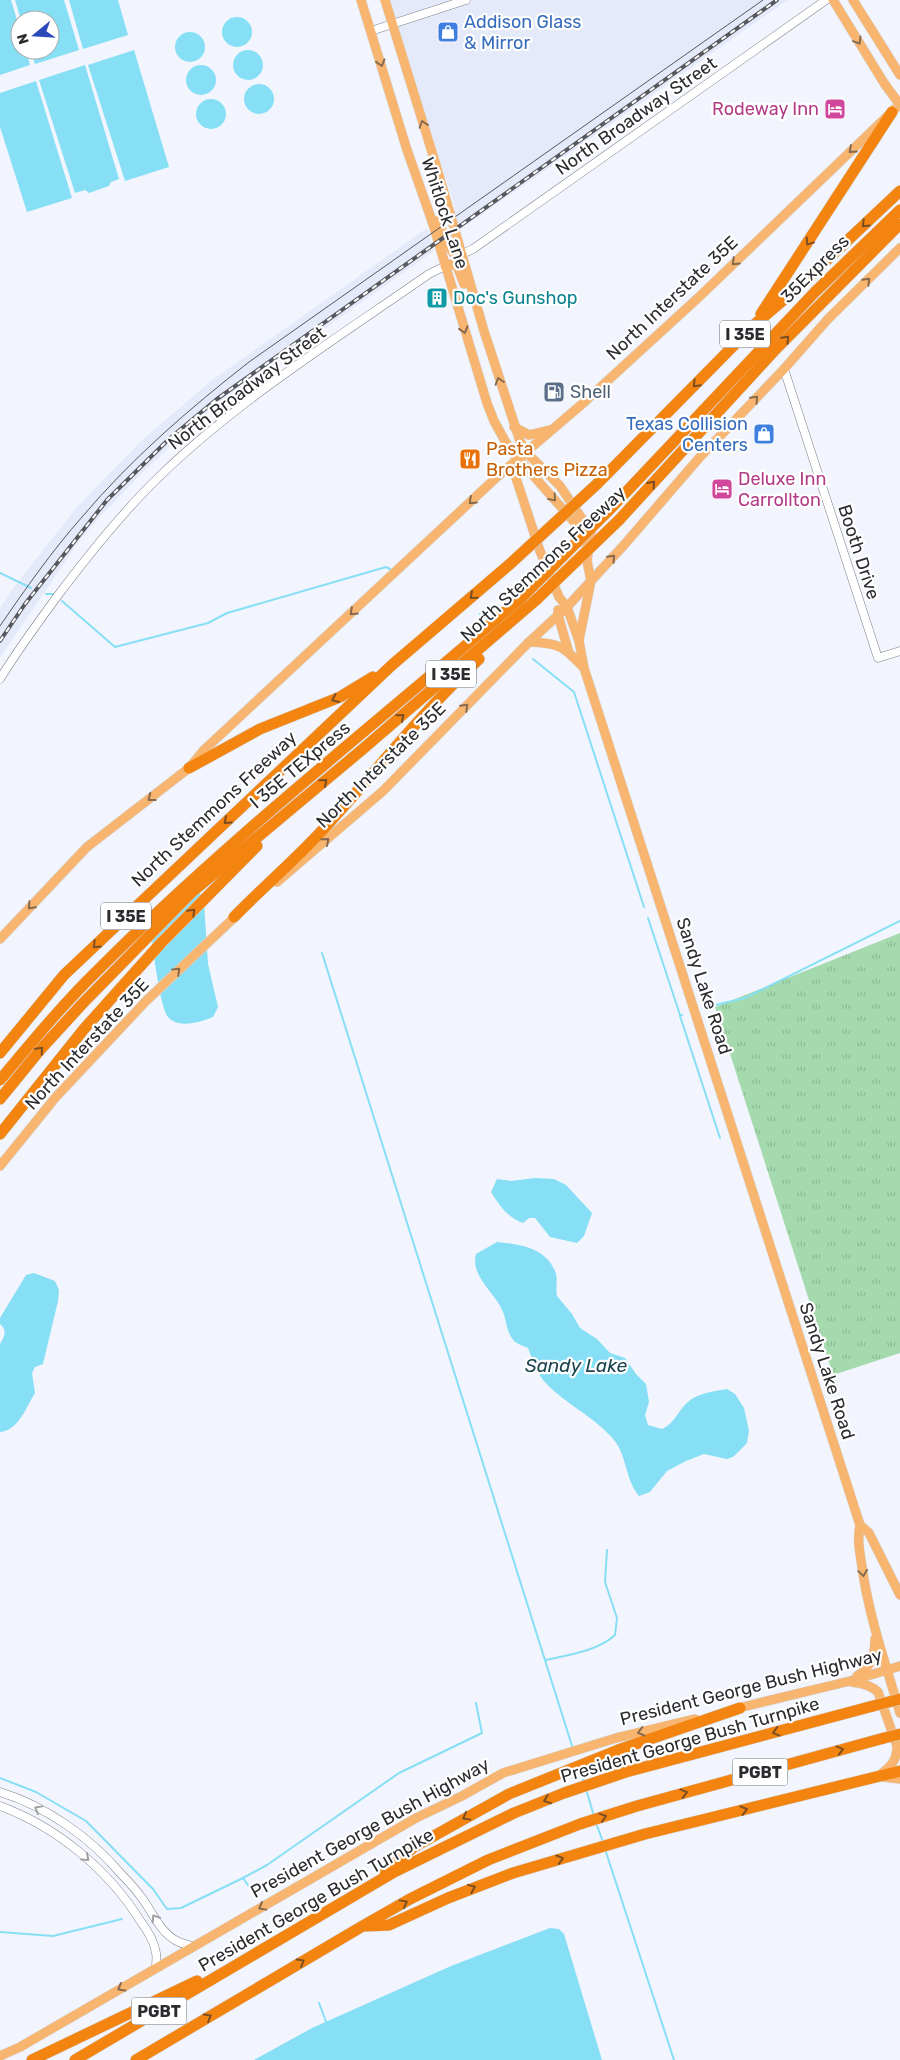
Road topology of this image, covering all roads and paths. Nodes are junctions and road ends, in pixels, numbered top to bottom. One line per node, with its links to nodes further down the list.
1 (361, 0): 8 (main road, Whitlock Lane)
2 (385, 0): 7 (main road, Whitlock Lane)
3 (466, 0): 7 (street)
4 (826, 0): 16 (street, North Broadway Street)
5 (833, 0): 10 (main road, one-way to 10, bridge)
6 (853, 0): 9 (main road)
7 (392, 24): 8 (street); 16 (main road, Whitlock Lane, one-way to 7)
8 (371, 31): 13 (main road, Whitlock Lane, one-way to 13)
9 (898, 73)
10 (897, 107): 18 (highway, one-way to 18); 21 (main road, North Interstate 35E, one-way to 21)
11 (900, 190): 18 (highway, North Stemmons Freeway / I 35E, one-way to 18)
12 (900, 210): 24 (highway, 35Express)
13 (432, 222): 16 (main road); 17 (main road, Whitlock Lane)
14 (900, 224): 28 (highway, North Stemmons Freeway / I 35E, one-way to 14, bridge)
15 (900, 248): 20 (main road, North Interstate 35E, one-way to 15)
16 (462, 254): 19 (main road, Whitlock Lane)
17 (445, 266): 19 (main road); 23 (main road, Whitlock Lane, one-way to 23); 36 (street, North Broadway Street)
18 (754, 325): 34 (highway, North Stemmons Freeway / I 35E, one-way to 34, bridge)
19 (484, 331): 22 (main road, Whitlock Lane, one-way to 19)
20 (784, 369): 25 (main road, North Interstate 35E, one-way to 20); 32 (street, Booth Drive)
21 (557, 426): 22 (main road); 23 (main road, North Interstate 35E)
22 (514, 427): 23 (main road, Whitlock Lane)
23 (522, 457): 25 (main road); 26 (main road, Sandy Lake Road); 37 (main road, North Interstate 35E, one-way to 37)
24 (612, 507): 42 (highway, I 35E TEXpress, bridge)
25 (591, 581): 27 (main road, North Interstate 35E); 30 (main road)
26 (559, 597): 27 (main road, Sandy Lake Road); 29 (main road)
27 (567, 607): 29 (main road, North Interstate 35E); 30 (main road, Sandy Lake Road)
28 (525, 611): 38 (highway, North Stemmons Freeway / I 35E, one-way to 28); 39 (highway)
29 (558, 615): 31 (main road, North Interstate 35E); 33 (main road)
30 (579, 641): 35 (main road, Sandy Lake Road)
31 (529, 642): 33 (main road); 39 (main road, North Interstate 35E, one-way to 31)
32 (900, 651)
33 (569, 653): 35 (main road)
34 (392, 665): 37 (highway, one-way to 37); 41 (highway, North Stemmons Freeway / I 35E, one-way to 41)
35 (584, 668): 46 (main road, Sandy Lake Road)
36 (0, 679)
37 (189, 768): 40 (main road, North Interstate 35E, one-way to 40)
38 (294, 807): 43 (highway, North Stemmons Freeway / I 35E, one-way to 38); 44 (highway, one-way to 38)
39 (234, 917): 45 (main road, North Interstate 35E, one-way to 39)
40 (0, 939)
41 (0, 1053)
42 (0, 1080)
43 (0, 1099)
44 (0, 1134)
45 (0, 1166)
46 (860, 1525): 47 (main road, Sandy Lake Road); 48 (main road, Sandy Lake Road, one-way to 48)
47 (900, 1595)
48 (875, 1629): 50 (main road, Sandy Lake Road); 51 (main road)
49 (900, 1666): 50 (main road, President George Bush Highway)
50 (887, 1670): 51 (main road, President George Bush Highway); 54 (main road, Sandy Lake Road)
51 (850, 1681): 53 (main road, President George Bush Highway); 57 (main road)
52 (900, 1699): 61 (highway, President George Bush Turnpike / PGBT, one-way to 61, bridge)
53 (740, 1708): 61 (highway, one-way to 61); 63 (main road, President George Bush Highway, one-way to 63)
54 (900, 1713)
55 (900, 1734): 62 (highway, PGBT, one-way to 55, bridge)
56 (900, 1771): 57 (highway)
57 (879, 1776): 58 (main road); 62 (highway, one-way to 57)
58 (900, 1779)
59 (0, 1792): 63 (street, one-way to 59)
60 (0, 1806): 65 (street, one-way to 65)
61 (362, 1890): 64 (highway, President George Bush Turnpike / PGBT)
62 (361, 1927): 69 (highway, PGBT, one-way to 62)
63 (193, 1946): 65 (main road, President George Bush Highway)
64 (243, 1961): 67 (highway); 68 (highway, President George Bush Turnpike / PGBT)
65 (156, 1968): 66 (main road, President George Bush Highway, one-way to 66)
66 (0, 2056)
67 (32, 2060)
68 (75, 2060)
69 (136, 2060)

